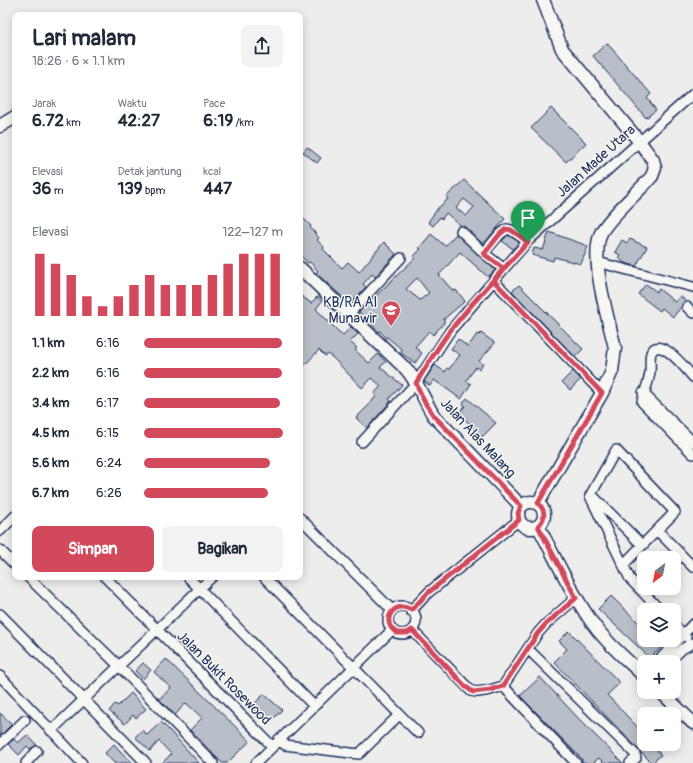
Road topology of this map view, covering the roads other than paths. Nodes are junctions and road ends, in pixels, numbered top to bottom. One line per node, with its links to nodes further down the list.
1 (543, 0): 5 (main road)
2 (693, 94): 5 (street, Jalan Made Utara)
3 (12, 119): 4 (main road)
4 (0, 126)
5 (639, 141): 7 (street, Jalan Made Utara); 10 (main road)
6 (461, 231): 8 (street)
7 (528, 242): 8 (street); 11 (street, Jalan Made Utara)
8 (484, 254): 11 (street)
9 (401, 258): 15 (street)
10 (597, 262): 14 (street); 18 (main road)
11 (504, 269): 13 (street, Jalan Made Utara)
12 (303, 271): 15 (main road, Jalan Alas Malang)
13 (494, 281): 17 (street, Jalan Made Utara); 18 (street)
14 (693, 287)
15 (349, 314): 17 (main road, Jalan Alas Malang)
16 (693, 377): 19 (street)
17 (416, 383): 20 (street, Jalan Made Utara); 25 (main road, Jalan Alas Malang)
18 (602, 393): 24 (main road)
19 (644, 393): 21 (street); 22 (street)
20 (362, 442)
21 (693, 442)
22 (693, 454)
23 (591, 494): 30 (street); 32 (street); 35 (street)
24 (538, 503): 25 (main road); 29 (main road)
25 (521, 506): 27 (main road)
26 (12, 519): 31 (street)
27 (519, 520): 29 (main road); 46 (street)
28 (303, 521): 45 (street)
29 (538, 526): 43 (main road)
30 (657, 530): 32 (street); 36 (street)
31 (0, 531)
32 (642, 545): 35 (street)
33 (0, 550): 34 (street)
34 (12, 562)
35 (623, 564): 44 (street)
36 (693, 567)
37 (31, 580): 57 (street)
38 (107, 580): 49 (street, Jalan Bukit Rosewood)
39 (191, 580): 42 (street)
40 (208, 580): 42 (street, Jalan Bukit Rosewood)
41 (267, 580): 58 (street)
42 (199, 588): 49 (street, Jalan Bukit Rosewood); 64 (street)
43 (576, 598): 54 (street); 59 (main road)
44 (653, 603)
45 (392, 610): 46 (street); 50 (street)
46 (411, 610): 51 (street)
47 (0, 614): 62 (street)
48 (693, 624): 52 (street)
49 (157, 629): 57 (street, Jalan Bukit Rosewood); 72 (street, Jalan Bukit Rosewood)
50 (392, 630): 51 (street); 58 (street, Jalan Bukit Rosewood)
51 (412, 630): 61 (street)
52 (683, 634): 53 (street); 55 (street)
53 (693, 644): 56 (street)
54 (528, 649): 61 (street); 80 (street)
55 (664, 655)
56 (676, 655)
57 (118, 666): 62 (street, Jalan Bukit Rosewood); 77 (street)
58 (353, 668): 64 (street, Jalan Bukit Rosewood); 65 (street)
59 (637, 668)
60 (0, 676): 68 (street)
61 (503, 686): 79 (street)
62 (85, 699): 68 (street, Jalan Bukit Rosewood); 76 (street)
63 (668, 699): 67 (main road)
64 (314, 706): 70 (street, Jalan Bukit Rosewood)
65 (399, 715): 69 (street); 70 (street, Jalan Bukit Rosewood)
66 (24, 720): 71 (street)
67 (693, 723)
68 (51, 732): 75 (street)
69 (418, 733)
70 (279, 739): 72 (street, Jalan Bukit Rosewood)
71 (0, 744)
72 (272, 746): 78 (street, Jalan Bukit Rosewood)
73 (37, 751): 74 (street)
74 (26, 763)
75 (82, 763)
76 (146, 763)
77 (213, 763)
78 (256, 763)
79 (576, 763)
80 (630, 763)

